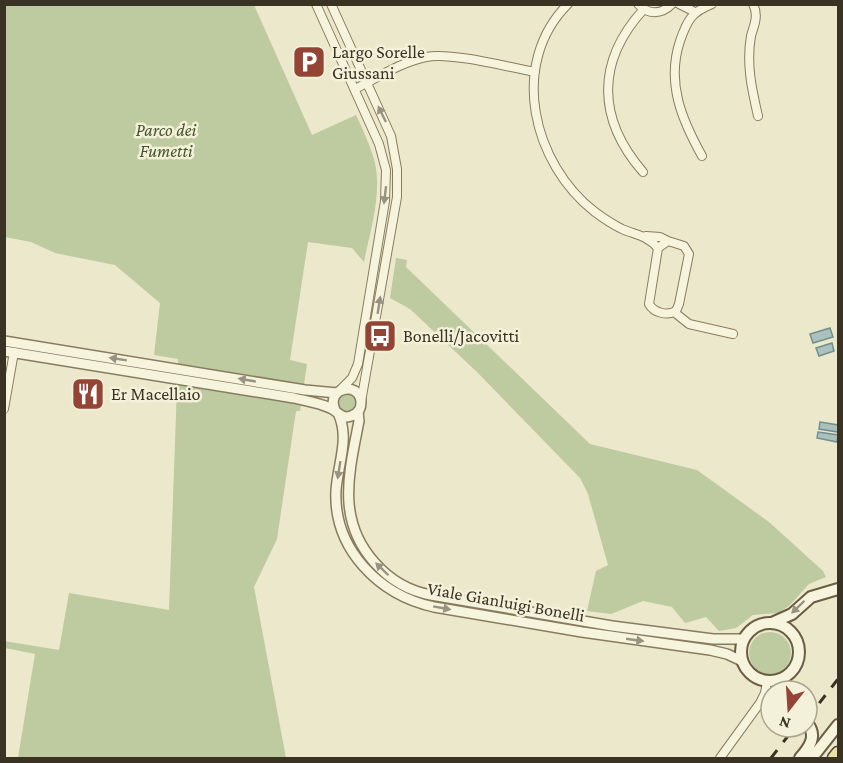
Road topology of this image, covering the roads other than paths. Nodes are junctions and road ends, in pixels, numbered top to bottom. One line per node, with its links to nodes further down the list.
1 (315, 4): 12 (street)
2 (331, 4): 11 (street, Viale Gianluigi Bonelli)
3 (568, 4): 10 (street)
4 (672, 4): 8 (street)
5 (680, 4): 9 (street)
6 (712, 4): 9 (street)
7 (753, 4): 13 (street)
8 (640, 7): 15 (street)
9 (695, 12): 14 (street)
10 (535, 72): 11 (street); 16 (street)
11 (367, 83): 12 (street); 24 (street, Viale Gianluigi Bonelli, one-way to 11)
12 (354, 89): 23 (street, one-way to 23)
13 (758, 116)
14 (702, 156)
15 (643, 172)
16 (645, 236): 17 (street); 18 (street)
17 (668, 241): 18 (street); 19 (street)
18 (658, 248): 19 (street)
19 (674, 312): 20 (street)
20 (733, 334)
21 (4, 340): 23 (street, one-way to 21)
22 (9, 352): 25 (street); 26 (street)
23 (337, 393): 24 (street); 26 (street)
24 (360, 407): 26 (street); 29 (street, Viale Gianluigi Bonelli, one-way to 24)
25 (4, 410)
26 (336, 412): 30 (street, Viale Gianluigi Bonelli, one-way to 30)
27 (838, 589): 28 (main road, one-way to 28)
28 (772, 623): 29 (main road); 31 (main road)
29 (744, 639): 30 (main road)
30 (742, 661): 32 (main road)
31 (782, 679)
32 (759, 680)
33 (759, 704): 37 (street)
34 (838, 725): 39 (main road)
35 (810, 739): 38 (main road)
36 (838, 753): 40 (main road)
37 (720, 759)
38 (800, 759)
39 (812, 759)
40 (834, 759)

